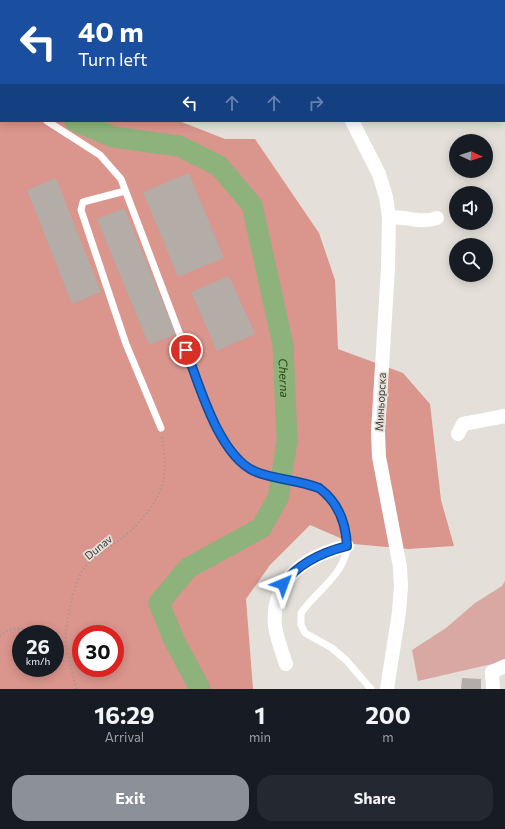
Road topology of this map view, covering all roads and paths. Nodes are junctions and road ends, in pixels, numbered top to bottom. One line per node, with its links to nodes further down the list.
1 (49, 122): 3 (lane)
2 (353, 122): 4 (street, Миньорска)
3 (125, 191): 7 (lane); 9 (lane)
4 (389, 217): 5 (street); 17 (street, Миньорска)
5 (437, 218)
6 (505, 416): 8 (street)
7 (161, 428): 12 (path, Dunav)
8 (458, 434)
9 (347, 546): 13 (street); 16 (lane)
10 (12, 629): 11 (path)
11 (0, 636)
12 (66, 643): 15 (path, Dunav)
13 (286, 664)
14 (505, 666): 18 (street)
15 (76, 689)
16 (371, 689)
17 (387, 689)
18 (493, 689)

